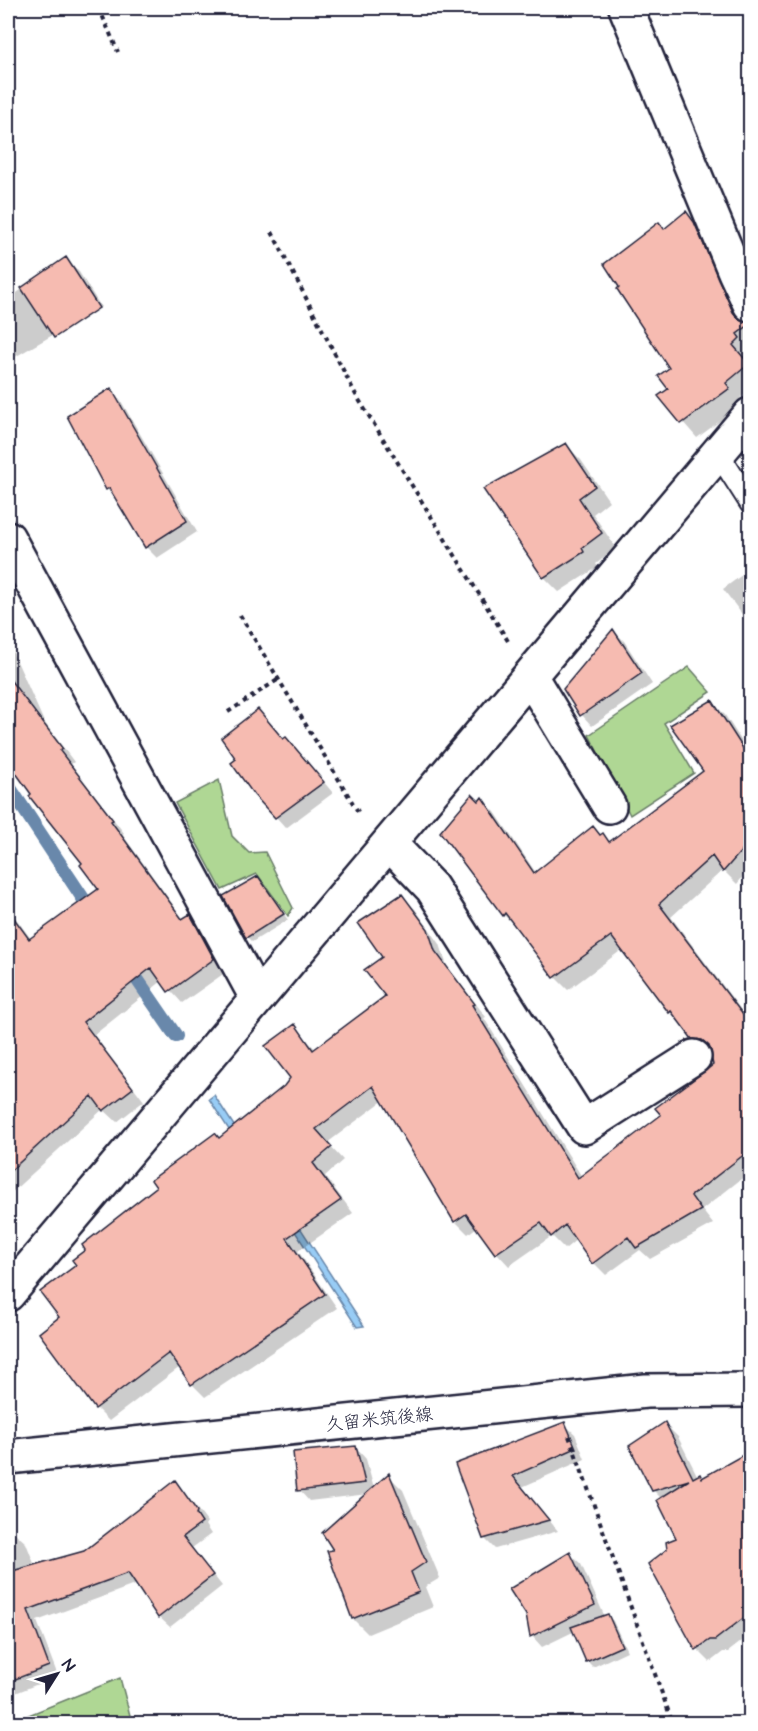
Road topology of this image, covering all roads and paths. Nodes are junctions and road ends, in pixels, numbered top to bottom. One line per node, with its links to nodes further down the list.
1 (99, 8): 3 (path)
2 (626, 8): 5 (street)
3 (118, 52)
4 (272, 232): 11 (path)
5 (750, 304)
6 (750, 415): 7 (street)
7 (718, 453): 8 (lane); 12 (street)
8 (750, 503)
9 (8, 538): 17 (street)
10 (240, 615): 13 (path)
11 (512, 648)
12 (530, 676): 15 (street); 16 (street)
13 (279, 679): 14 (path); 16 (path)
14 (228, 712)
15 (609, 806)
16 (385, 847): 17 (street); 18 (street)
17 (257, 998): 19 (street)
18 (694, 1057)
19 (8, 1294)
20 (750, 1390): 21 (street, 久留米筑後線)
21 (556, 1401): 22 (street, 久留米筑後線); 23 (path)
22 (8, 1457)
23 (673, 1724)

